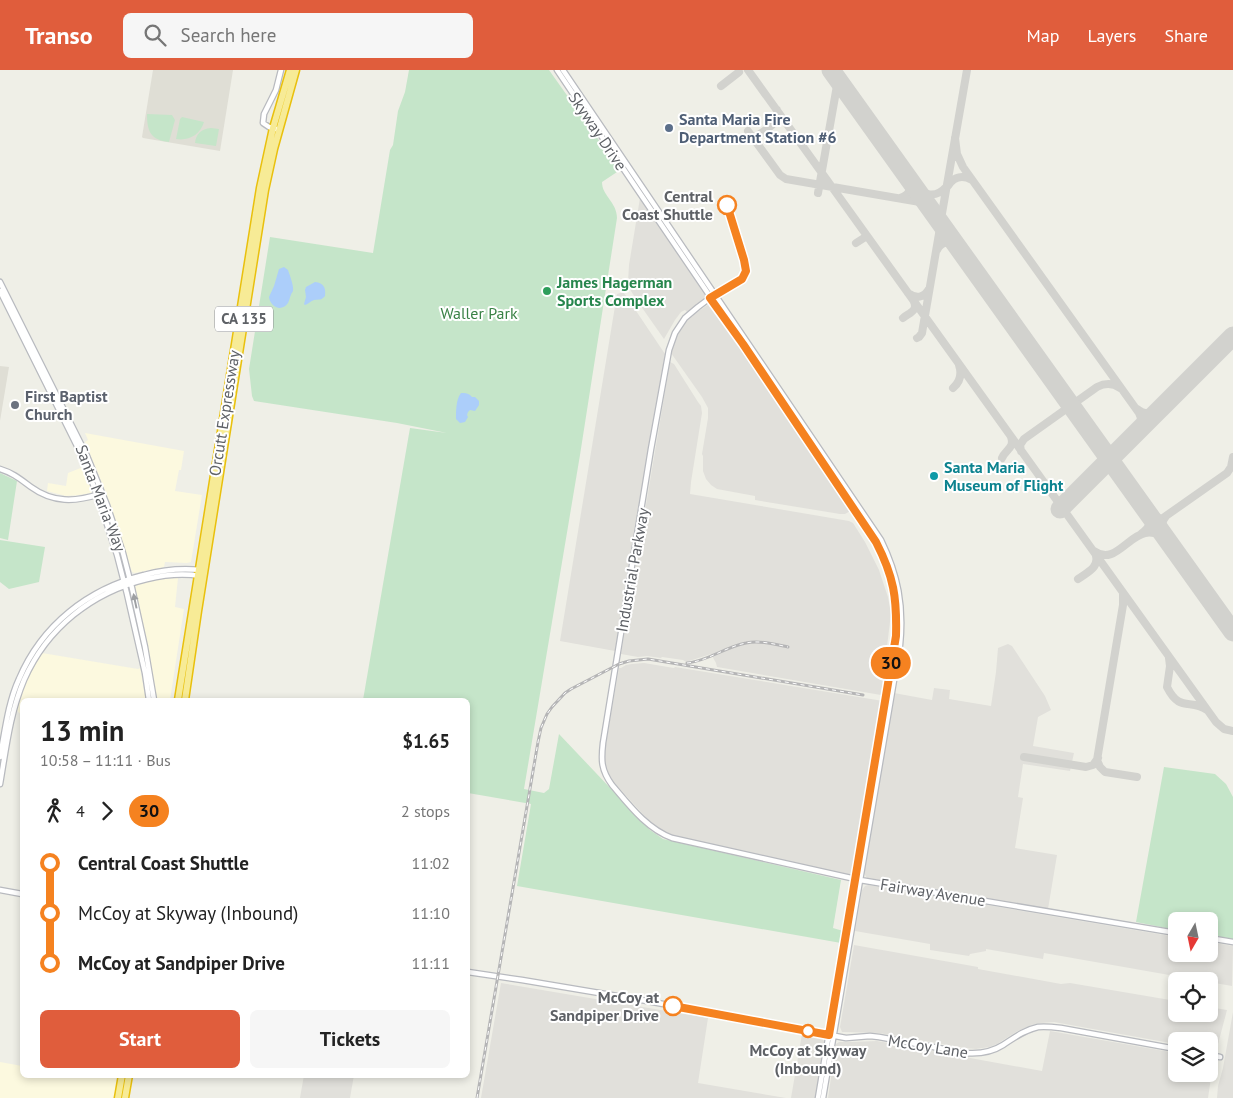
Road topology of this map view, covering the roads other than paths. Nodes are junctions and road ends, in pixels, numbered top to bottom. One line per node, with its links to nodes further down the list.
1 (281, 70): 6 (main road)
2 (290, 70): 6 (highway, Orcutt Expressway / CA 135)
3 (296, 70): 6 (highway, Orcutt Expressway / CA 135)
4 (557, 70): 9 (main road, Skyway Drive)
5 (563, 70): 22 (main road, Skyway Drive)
6 (276, 129): 12 (highway, Orcutt Expressway / CA 135)
7 (0, 282): 11 (main road, Santa Maria Way)
8 (0, 291): 11 (main road, Santa Maria Way)
9 (710, 298): 21 (main road, Industrial Parkway); 22 (main road, Skyway Drive)
10 (0, 469): 11 (main road)
11 (100, 494): 13 (main road, Santa Maria Way); 14 (main road, Santa Maria Way)
12 (201, 573): 13 (main road); 17 (highway, Orcutt Expressway / CA 135); 18 (highway, Orcutt Expressway / CA 135)
13 (130, 581): 14 (main road); 16 (main road, Santa Maria Way, one-way to 13)
14 (124, 583): 15 (main road, Santa Maria Way); 19 (main road); 20 (main road)
15 (148, 698)
16 (154, 698)
17 (178, 698)
18 (185, 698)
19 (0, 757)
20 (0, 784)
21 (662, 835): 22 (main road, Fairway Avenue)
22 (857, 880): 25 (main road, Fairway Avenue); 29 (main road, Skyway Drive)
23 (0, 890): 24 (main road)
24 (20, 894)
25 (1168, 932)
26 (1218, 940): 27 (main road)
27 (1233, 942)
28 (470, 972): 29 (main road, McCoy Lane)
29 (831, 1035): 30 (main road, McCoy Lane); 35 (main road, Skyway Drive); 36 (main road, Skyway Drive)
30 (1168, 1048)
31 (121, 1078): 33 (highway)
32 (128, 1078): 34 (highway)
33 (118, 1098)
34 (125, 1098)
35 (818, 1098)
36 (823, 1098)

